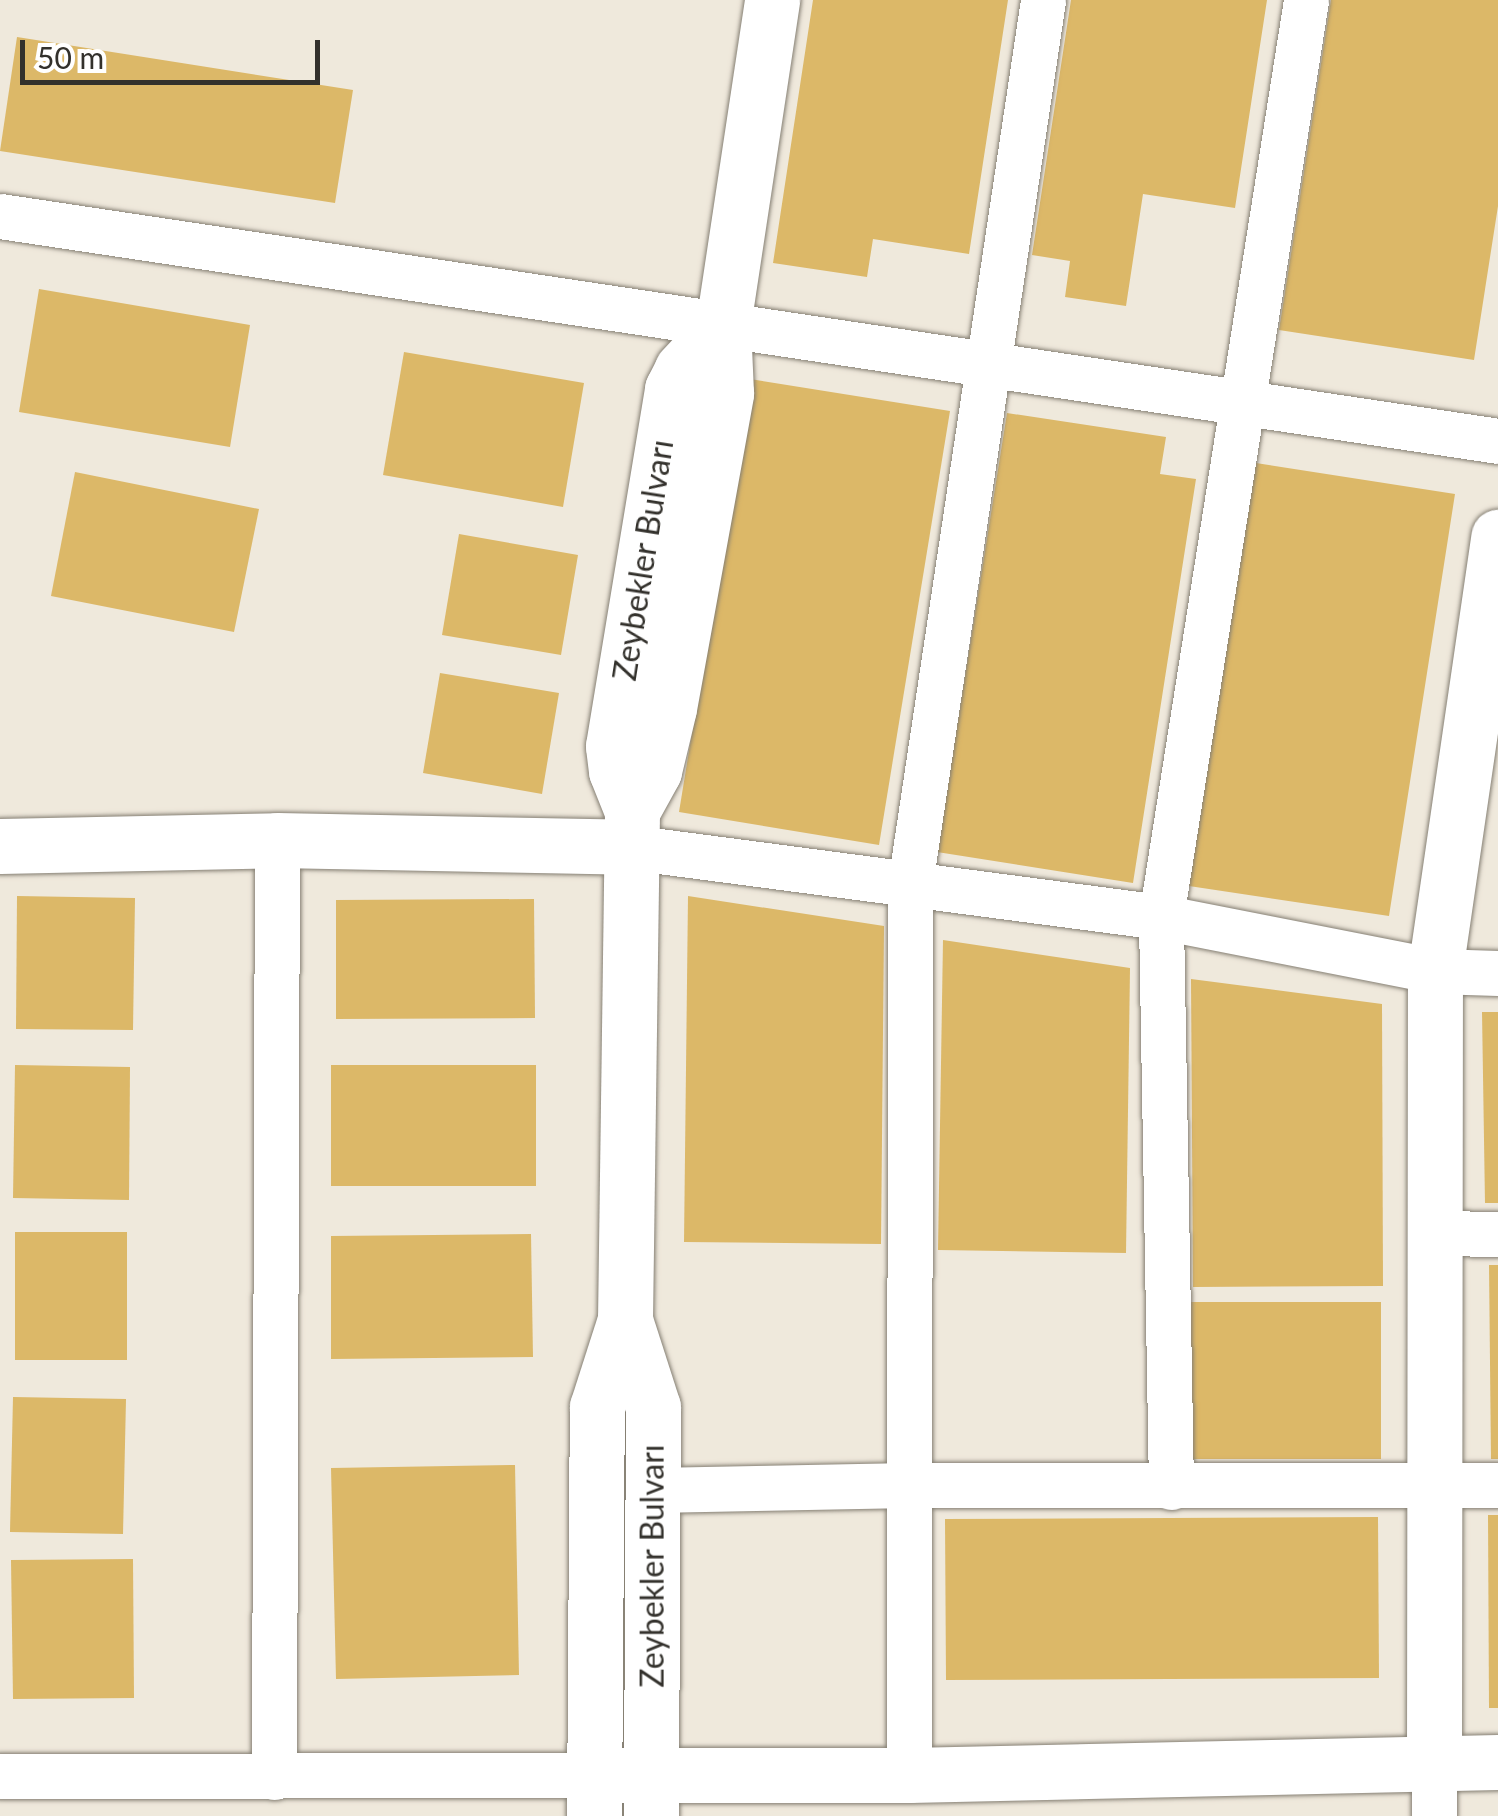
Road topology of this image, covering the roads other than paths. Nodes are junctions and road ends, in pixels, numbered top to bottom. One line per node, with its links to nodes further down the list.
1 (772, 0): 5 (street, Zeybekler Bulvarı)
2 (1043, 0): 6 (street)
3 (1306, 0): 7 (street)
4 (0, 216): 5 (street)
5 (723, 324): 6 (street); 11 (street, Zeybekler Bulvarı)
6 (990, 362): 7 (street); 14 (street)
7 (1240, 402): 8 (street); 15 (street)
8 (1498, 440)
9 (1498, 537): 10 (street)
10 (1485, 706): 16 (street)
11 (631, 829): 12 (street); 14 (street); 20 (street, Zeybekler Bulvarı)
12 (277, 840): 13 (street); 29 (street)
13 (0, 846)
14 (910, 884): 15 (street); 21 (street)
15 (1161, 917): 16 (street); 24 (street)
16 (1435, 971): 17 (street); 18 (street)
17 (1498, 973)
18 (1437, 1233): 19 (street); 23 (street)
19 (1498, 1234)
20 (625, 1320): 25 (street, Zeybekler Bulvarı); 32 (street, Zeybekler Bulvarı)
21 (910, 1485): 24 (street); 25 (street); 27 (street)
22 (1498, 1485): 23 (street)
23 (1438, 1486): 24 (street); 30 (street)
24 (1171, 1487)
25 (653, 1490): 31 (street, Zeybekler Bulvarı)
26 (1498, 1762): 30 (street)
27 (909, 1775): 30 (street); 31 (street)
28 (0, 1776): 29 (street)
29 (274, 1777): 32 (street)
30 (1434, 1790)
31 (651, 1795): 32 (street)
32 (594, 1796)

